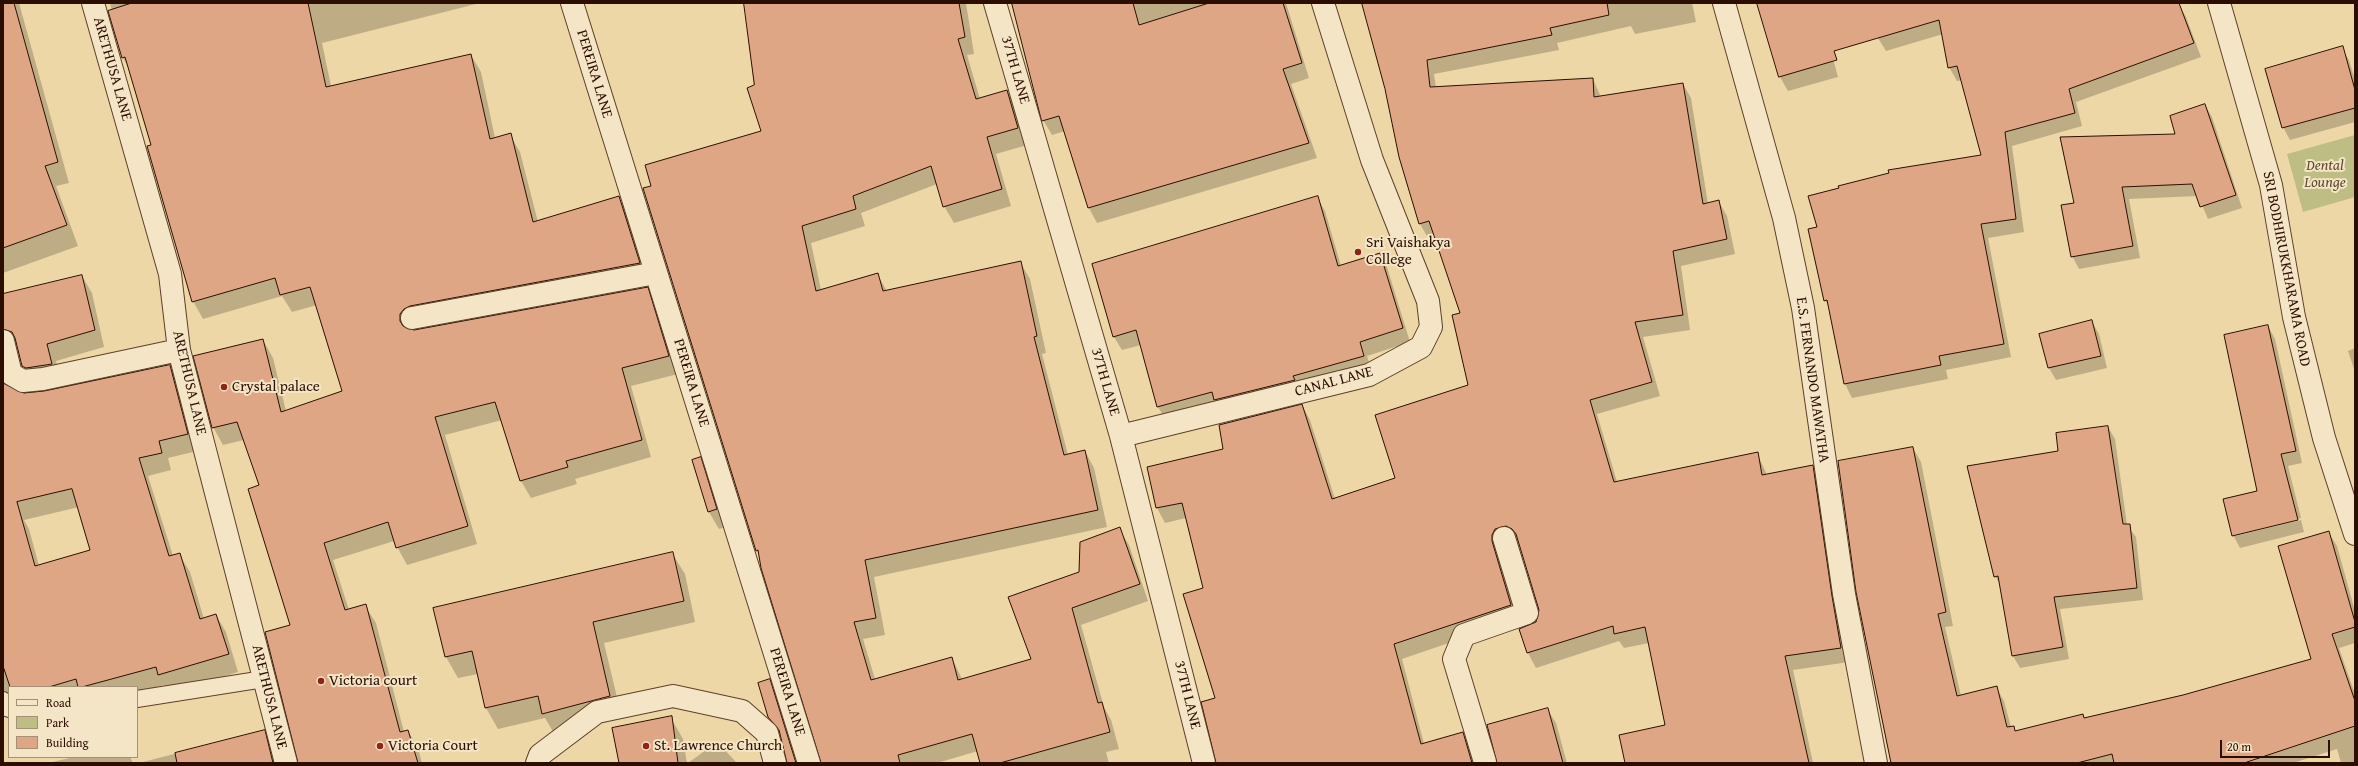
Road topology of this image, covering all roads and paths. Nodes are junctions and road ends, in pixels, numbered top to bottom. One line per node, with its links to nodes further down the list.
1 (93, 3): 10 (street, ARETHUSA LANE)
2 (572, 3): 7 (street, PEREIRA LANE)
3 (995, 3): 11 (street, 37TH LANE)
4 (1323, 3): 11 (street, CANAL LANE)
5 (1724, 3): 24 (street, E.S. FERNANDO MAWATHA)
6 (2219, 3): 12 (street, SRI BODHIRUKKHARAMA ROAD)
7 (656, 272): 8 (street); 21 (street, PEREIRA LANE)
8 (412, 318)
9 (3, 341): 10 (street)
10 (179, 350): 14 (street, ARETHUSA LANE)
11 (1121, 436): 22 (street, 37TH LANE)
12 (2355, 534)
13 (1504, 538): 23 (street)
14 (264, 679): 15 (lane); 18 (street, ARETHUSA LANE)
15 (138, 699)
16 (3, 700): 17 (lane)
17 (8, 709)
18 (286, 763)
19 (537, 763): 20 (street)
20 (775, 763)
21 (809, 763)
22 (1204, 763)
23 (1484, 763)
24 (1876, 763)

